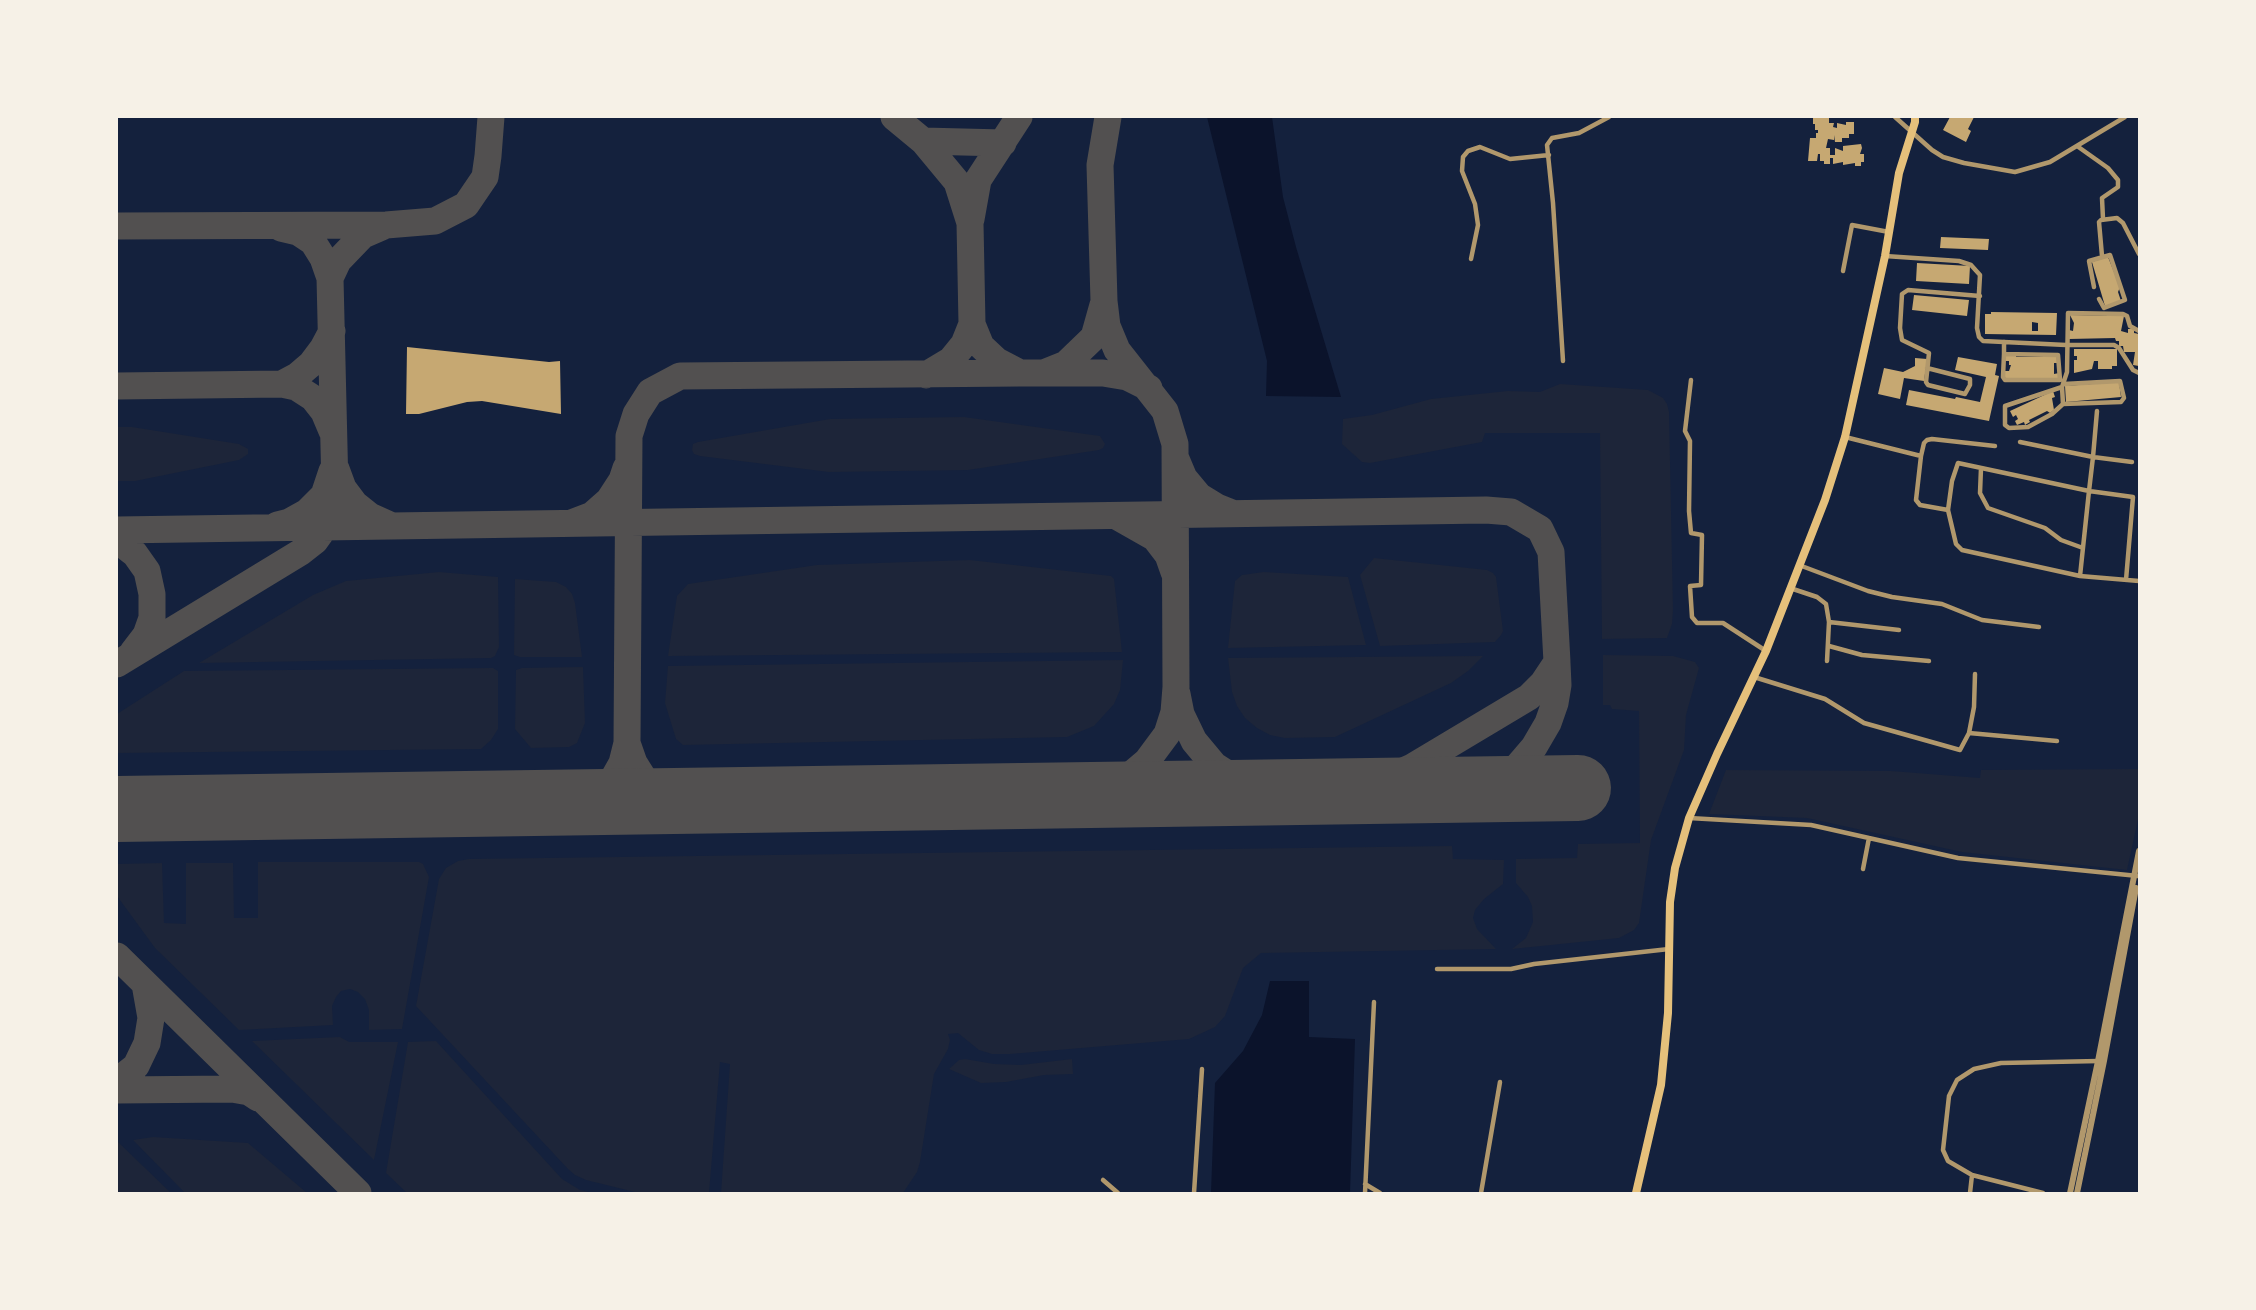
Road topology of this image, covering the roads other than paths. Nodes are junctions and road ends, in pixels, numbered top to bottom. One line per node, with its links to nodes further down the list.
1 (1609, 117): 7 (street)
2 (1895, 117): 5 (street)
3 (2125, 117): 6 (street)
4 (1917, 119): 5 (main road)
5 (1911, 133): 6 (street); 9 (main road)
6 (2077, 146): 8 (street)
7 (1549, 155): 13 (street); 22 (street)
8 (2103, 219): 10 (street); 12 (street)
9 (1889, 232): 11 (main road); 14 (street)
10 (2139, 254)
11 (1885, 256): 16 (street); 31 (main road)
12 (2102, 256): 15 (street); 17 (street)
13 (1471, 259)
14 (1844, 271)
15 (2094, 287)
16 (1980, 296): 19 (street); 24 (street)
17 (2099, 299)
18 (2139, 331): 20 (street)
19 (2004, 342): 20 (street); 21 (street)
20 (2066, 345): 23 (street); 26 (street)
21 (2004, 354): 25 (street); 25 (street)
22 (1563, 361)
23 (2067, 367): 25 (street); 28 (street)
24 (1927, 368): 24 (street)
25 (2060, 368)
26 (2139, 373)
27 (1691, 380): 50 (street)
28 (2063, 385): 29 (street); 29 (street); 29 (street)
29 (2063, 404)
30 (2097, 411): 35 (street)
31 (1845, 437): 34 (street); 41 (main road)
32 (2020, 442): 35 (street)
33 (1995, 446): 34 (street)
34 (1921, 456): 39 (street)
35 (2093, 457): 36 (street); 38 (street)
36 (2132, 462)
37 (1981, 468): 38 (street); 39 (street); 40 (street)
38 (2089, 491): 40 (street); 43 (street)
39 (1948, 510): 42 (street)
40 (2083, 548): 42 (street)
41 (1799, 565): 45 (main road); 47 (street)
42 (2080, 576): 43 (street)
43 (2126, 580): 44 (street)
44 (2139, 581)
45 (1790, 588): 46 (street); 50 (main road)
46 (1829, 622): 48 (street); 49 (street)
47 (2039, 627)
48 (1899, 630)
49 (1828, 646): 51 (street); 52 (street)
50 (1766, 651): 54 (main road)
51 (1827, 661)
52 (1929, 661)
53 (1975, 674): 55 (street)
54 (1754, 677): 55 (street); 57 (main road)
55 (1969, 733): 56 (street)
56 (2057, 741)
57 (1689, 818): 58 (street); 62 (main road)
58 (1869, 838): 60 (street); 61 (street)
59 (2139, 851): 61 (street)
60 (1863, 869)
61 (2137, 875): 65 (street)
62 (1669, 949): 63 (street); 76 (main road)
63 (1437, 969)
64 (1374, 1002): 70 (street)
65 (2101, 1061): 68 (street); 79 (street); 80 (street)
66 (1202, 1069): 72 (street)
67 (1500, 1082): 75 (street)
68 (1972, 1175): 77 (street); 78 (street)
69 (1103, 1180): 71 (street)
70 (1365, 1184): 73 (street); 74 (street)
71 (1118, 1193)
72 (1194, 1193)
73 (1365, 1193)
74 (1380, 1193)
75 (1481, 1193)
76 (1636, 1193)
77 (1970, 1193)
78 (2043, 1193)
79 (2070, 1193)
80 (2077, 1193)

